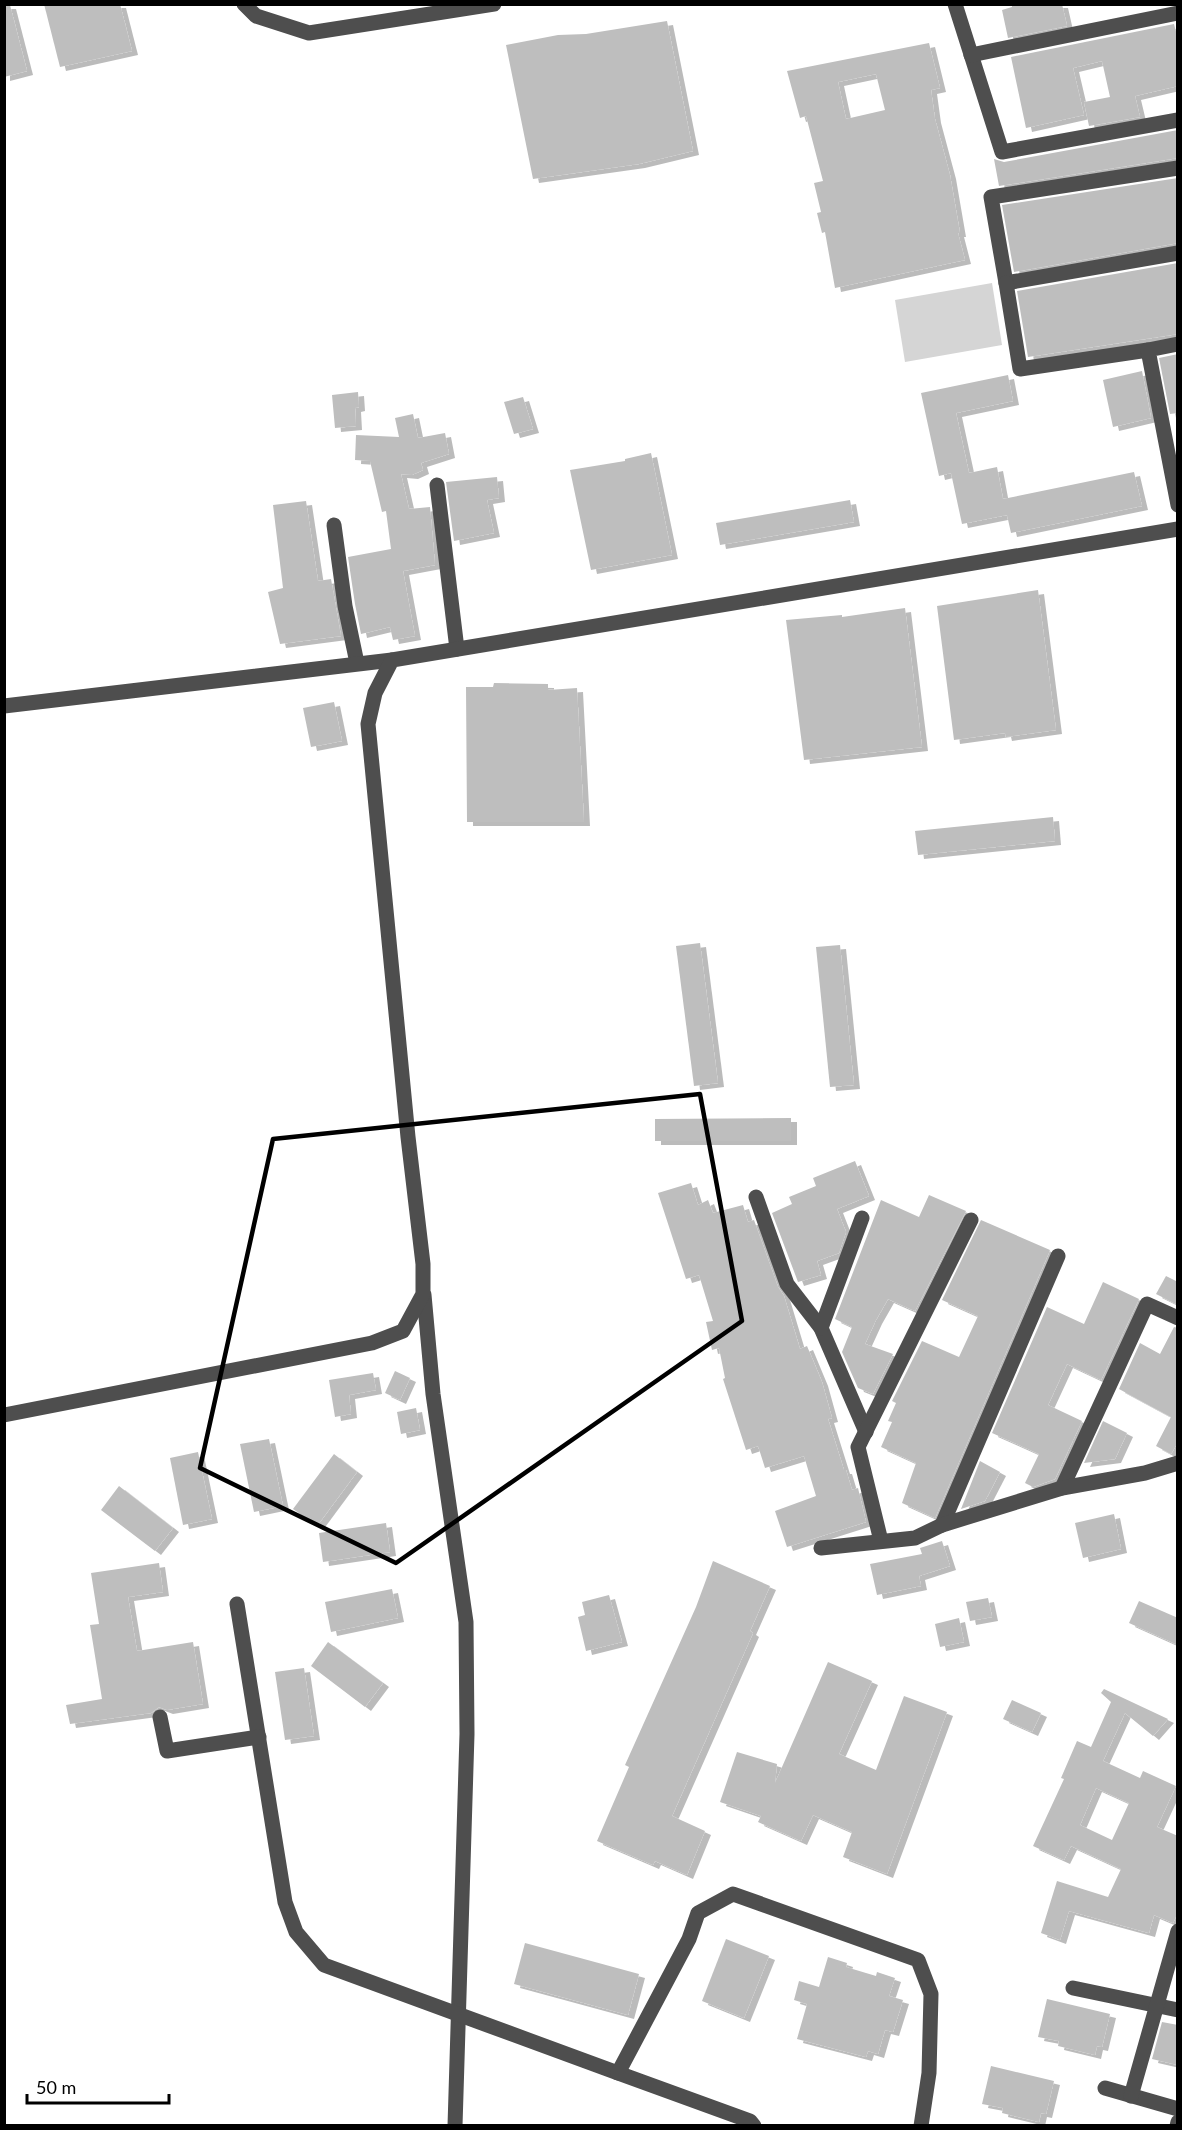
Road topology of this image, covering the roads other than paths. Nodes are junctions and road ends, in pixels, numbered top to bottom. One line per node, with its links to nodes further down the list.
1 (244, 4): 4 (street)
2 (494, 4): 4 (street)
3 (955, 4): 6 (street)
4 (420, 10)
5 (1178, 13): 6 (street)
6 (971, 55): 7 (street)
7 (1178, 120)
8 (1178, 168): 10 (street)
9 (1178, 253): 10 (street)
10 (1006, 283): 12 (street)
11 (1178, 344): 12 (street)
12 (1148, 350): 14 (street)
13 (437, 485): 17 (street)
14 (1178, 505)
15 (334, 525): 19 (street)
16 (1178, 530): 17 (street)
17 (457, 649): 18 (street)
18 (392, 660): 19 (street); 25 (street)
19 (357, 663): 20 (street)
20 (4, 706)
21 (756, 1197): 27 (street)
22 (862, 1218): 27 (street)
23 (971, 1220): 29 (street)
24 (1058, 1257): 32 (street)
25 (423, 1294): 28 (street); 42 (street)
26 (1178, 1318): 31 (street)
27 (820, 1328): 29 (street)
28 (4, 1415)
29 (866, 1432): 33 (street)
30 (1178, 1463): 31 (street)
31 (1062, 1488): 32 (street)
32 (942, 1525): 33 (street)
33 (881, 1541): 34 (street)
34 (821, 1548)
35 (237, 1604): 37 (street)
36 (160, 1717): 37 (street)
37 (259, 1737): 42 (street)
38 (1178, 1931): 40 (street)
39 (1073, 1988): 40 (street)
40 (1156, 2006): 41 (street); 45 (street)
41 (1178, 2010)
42 (457, 2013): 43 (street); 47 (street)
43 (618, 2073): 48 (street); 49 (street)
44 (1105, 2088): 45 (street)
45 (1131, 2096): 46 (street)
46 (1178, 2109)
47 (455, 2126)
48 (754, 2126)
49 (921, 2126)

